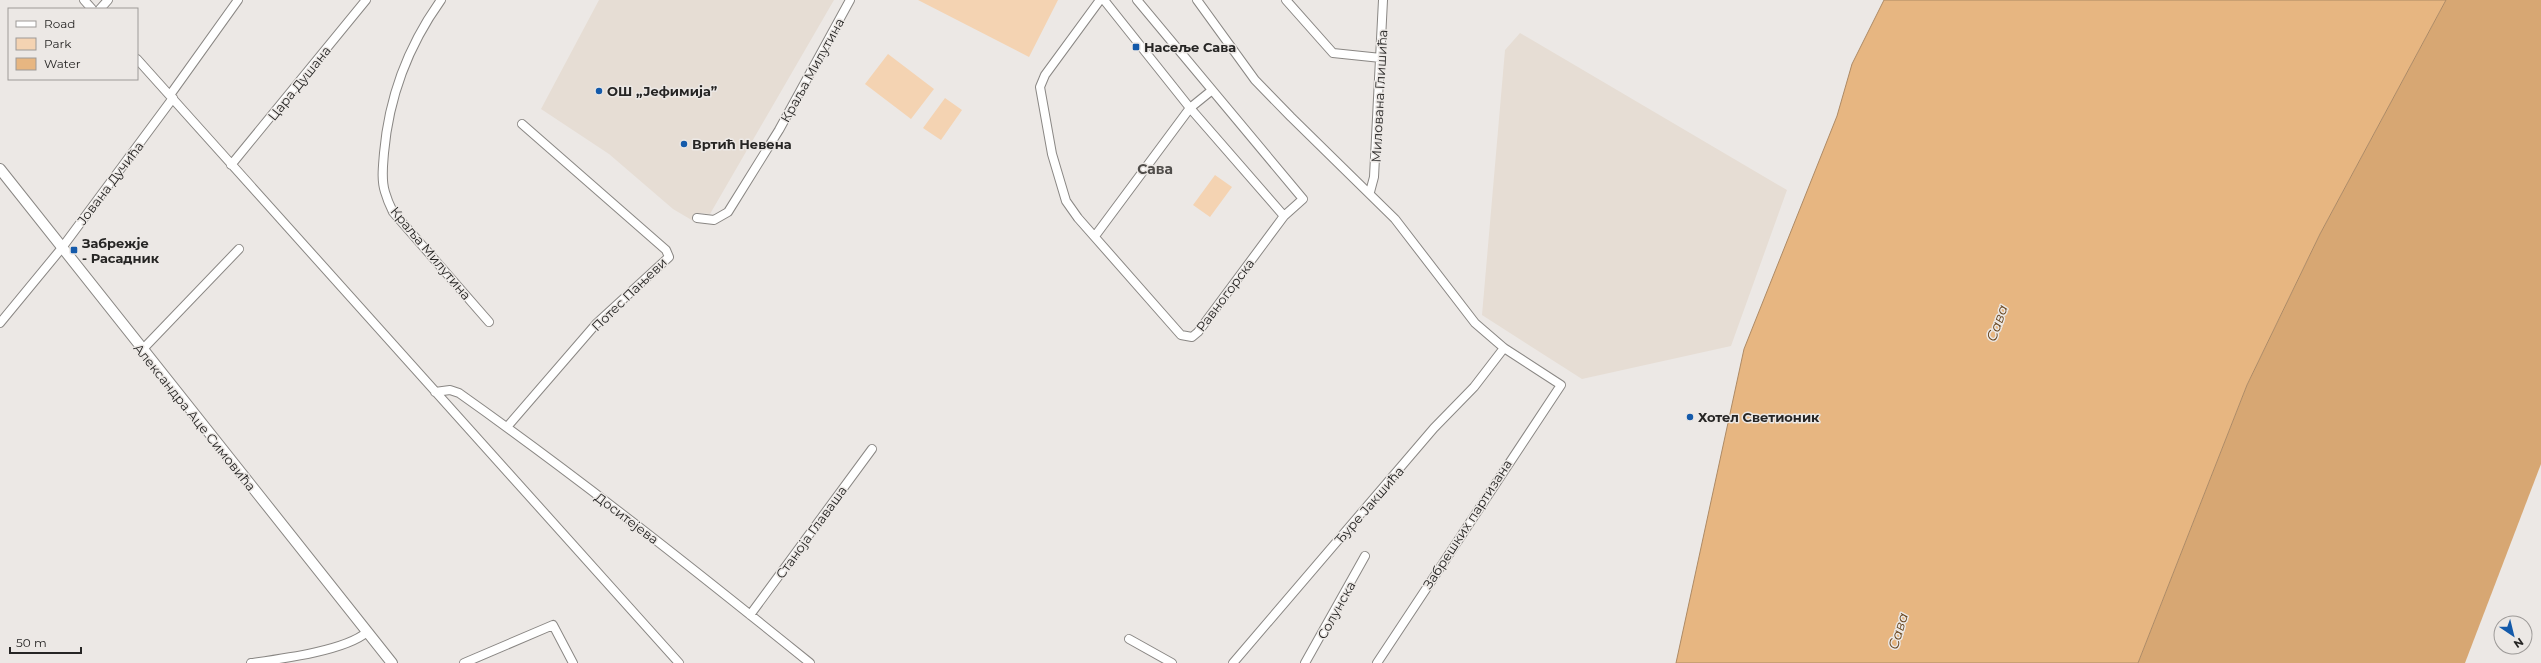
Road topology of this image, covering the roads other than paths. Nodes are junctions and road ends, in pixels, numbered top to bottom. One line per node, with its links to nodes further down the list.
1 (84, 0): 13 (street)
2 (108, 0): 14 (street)
3 (238, 0): 18 (street, Јована Дучића)
4 (366, 0): 21 (street, Цара Душана)
5 (441, 0): 29 (street, Краља Милутина)
6 (850, 0): 25 (street, Краља Милутина)
7 (1100, 0): 26 (street, Равногорска)
8 (1104, 0): 19 (street)
9 (1137, 0): 17 (street, Равногорска)
10 (1197, 0): 23 (street)
11 (1286, 0): 15 (street)
12 (1383, 0): 15 (street, Милована Глишића)
13 (91, 8)
14 (101, 8)
15 (1381, 58): 23 (street, Милована Глишића)
16 (138, 60): 18 (street)
17 (1211, 91): 19 (street); 24 (street, Равногорска)
18 (171, 96): 21 (street); 27 (street, Јована Дучића)
19 (1190, 108): 24 (street); 26 (street)
20 (522, 124): 34 (street, Потес Пањеви)
21 (231, 165): 33 (street)
22 (0, 169): 27 (street, Александра Аце Симовића)
23 (1370, 192): 31 (street)
24 (1284, 216): 26 (street, Равногорска)
25 (697, 218)
26 (1095, 236)
27 (61, 248): 30 (street, Јована Дучића); 32 (street, Александра Аце Симовића)
28 (239, 249): 32 (street)
29 (489, 322)
30 (0, 323)
31 (1504, 348): 47 (street, Ђуре Јакшића); 49 (street, Забрешких партизана)
32 (142, 350): 38 (street, Александра Аце Симовића)
33 (436, 392): 34 (street, Доситејева); 44 (street)
34 (507, 427): 37 (street, Доситејева)
35 (872, 449): 37 (street, Станоја Главаша)
36 (1365, 556): 48 (street, Солунска)
37 (750, 615): 45 (street, Доситејева)
38 (367, 632): 40 (street); 41 (street, Александра Аце Симовића)
39 (1129, 639): 46 (street)
40 (251, 663)
41 (392, 663)
42 (464, 663): 43 (street)
43 (573, 663)
44 (679, 663)
45 (810, 663)
46 (1172, 663)
47 (1233, 663)
48 (1305, 663)
49 (1376, 663)

